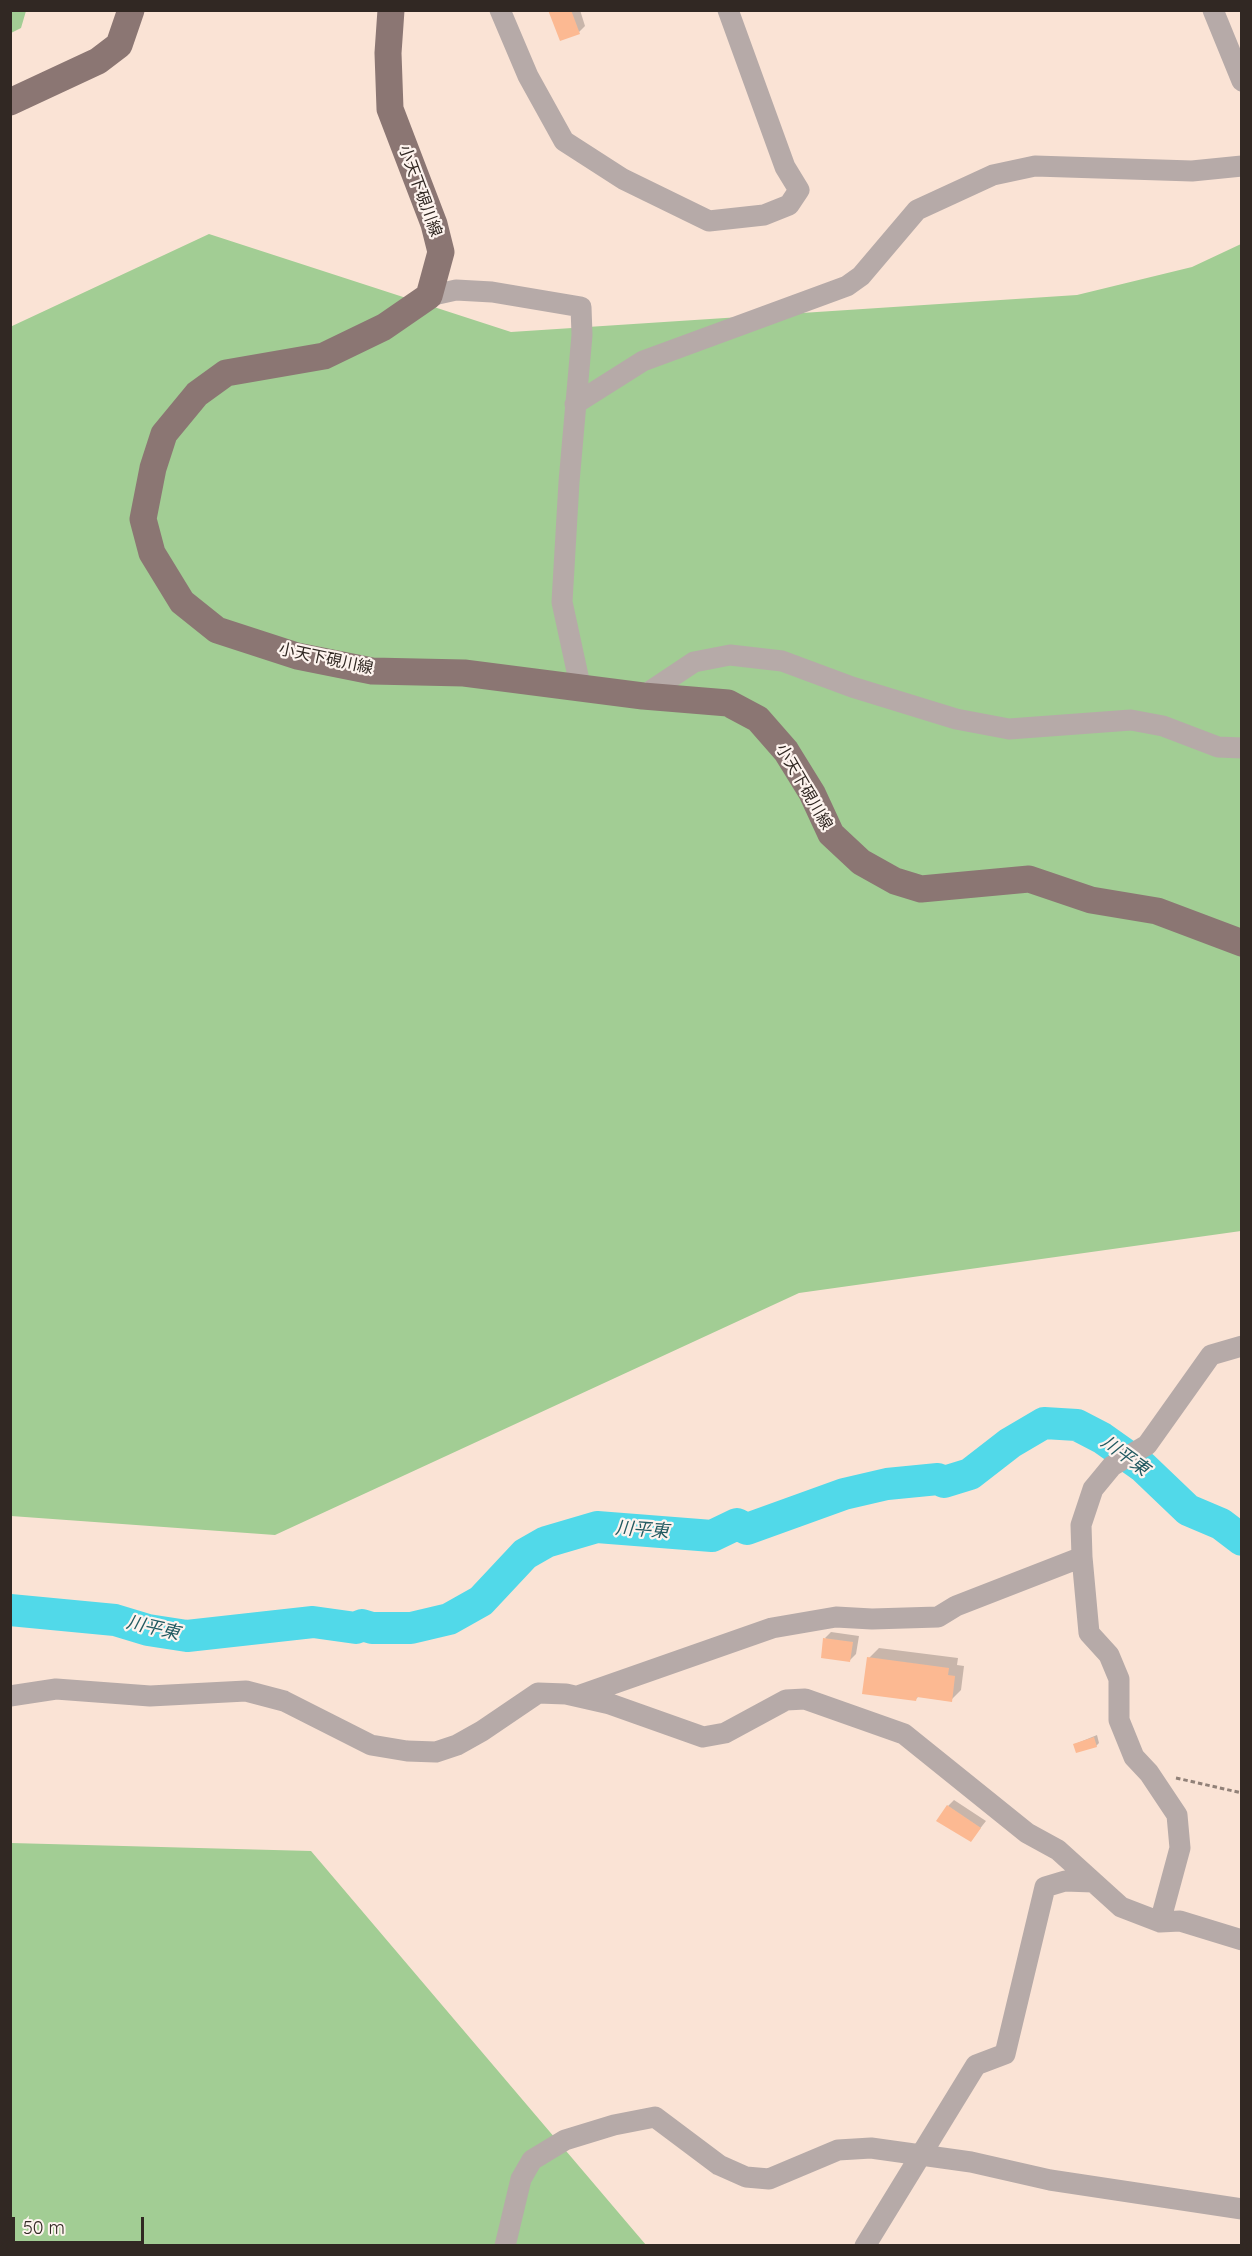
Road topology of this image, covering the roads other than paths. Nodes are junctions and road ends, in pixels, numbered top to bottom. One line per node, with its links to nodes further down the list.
1 (130, 10): 7 (main road)
2 (391, 10): 9 (main road, 小天下硯川線)
3 (500, 10): 4 (street)
4 (728, 10)
5 (1213, 10): 6 (street)
6 (1242, 81)
7 (10, 102)
8 (1242, 166): 10 (street)
9 (429, 296): 10 (street); 11 (main road, 小天下硯川線)
10 (575, 404): 11 (street)
11 (567, 685): 12 (main road, 小天下硯川線)
12 (643, 696): 13 (street); 14 (main road, 小天下硯川線)
13 (1242, 748)
14 (1242, 943)
15 (1242, 1346): 16 (street)
16 (1082, 1557): 18 (street); 20 (street)
17 (10, 1696): 18 (street)
18 (577, 1696): 19 (street)
19 (1093, 1882): 20 (street); 22 (street)
20 (1160, 1922): 21 (street)
21 (1242, 1940)
22 (920, 2154): 23 (street); 24 (street); 25 (street)
23 (1242, 2209)
24 (505, 2246)
25 (865, 2246)

